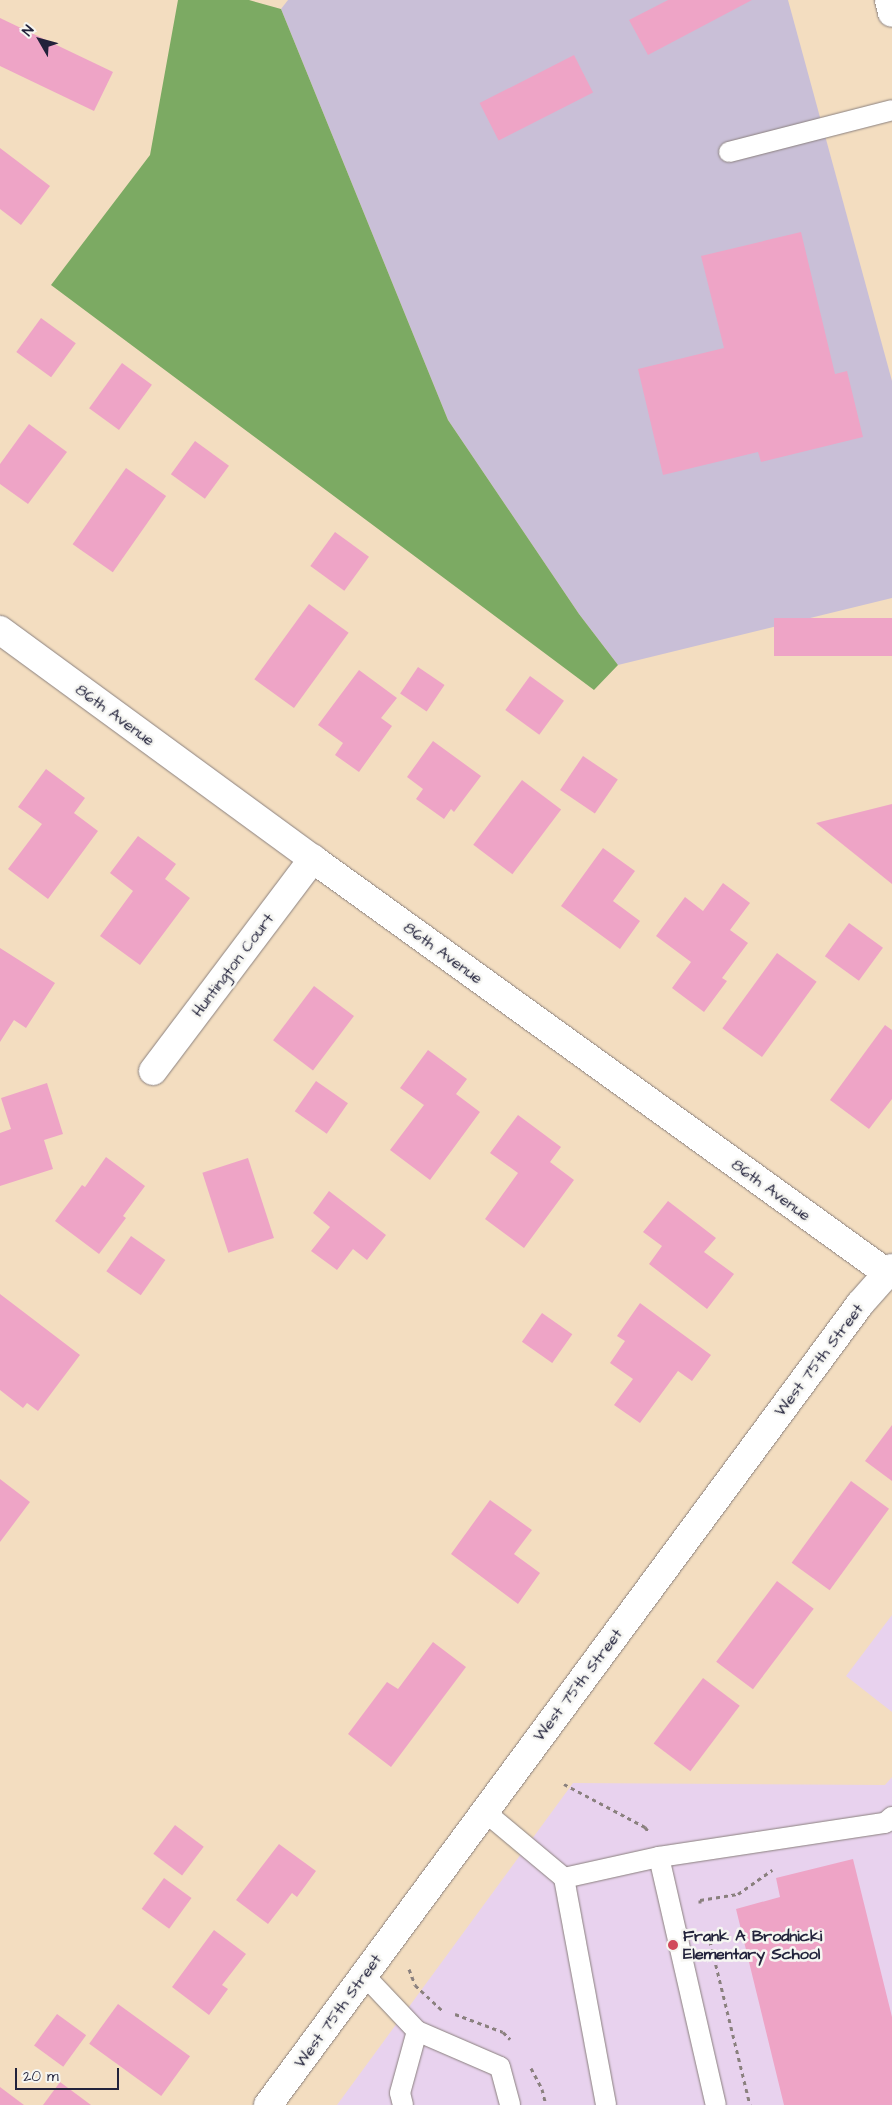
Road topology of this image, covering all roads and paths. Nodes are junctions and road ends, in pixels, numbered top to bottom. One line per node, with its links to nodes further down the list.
1 (889, 0): 2 (street)
2 (892, 13)
3 (892, 110): 4 (lane)
4 (729, 152)
5 (0, 630): 6 (street, 86th Avenue)
6 (313, 859): 7 (street, Huntington Court); 8 (street, 86th Avenue)
7 (153, 1072)
8 (890, 1270): 9 (street, West 75th Street)
9 (484, 1811): 13 (lane); 15 (street, West 75th Street)
10 (892, 1817): 11 (lane)
11 (660, 1857): 13 (lane); 26 (lane)
12 (777, 1866): 14 (path)
13 (564, 1878): 25 (lane)
14 (702, 1909)
15 (394, 1934): 17 (street, West 75th Street); 19 (path)
16 (709, 1937): 27 (path)
17 (364, 1975): 18 (lane); 21 (street, West 75th Street)
18 (417, 2031): 22 (lane); 23 (lane)
19 (514, 2043)
20 (529, 2064): 24 (path)
21 (268, 2105)
22 (403, 2105)
23 (510, 2105)
24 (546, 2105)
25 (606, 2105)
26 (716, 2105)
27 (750, 2105)

